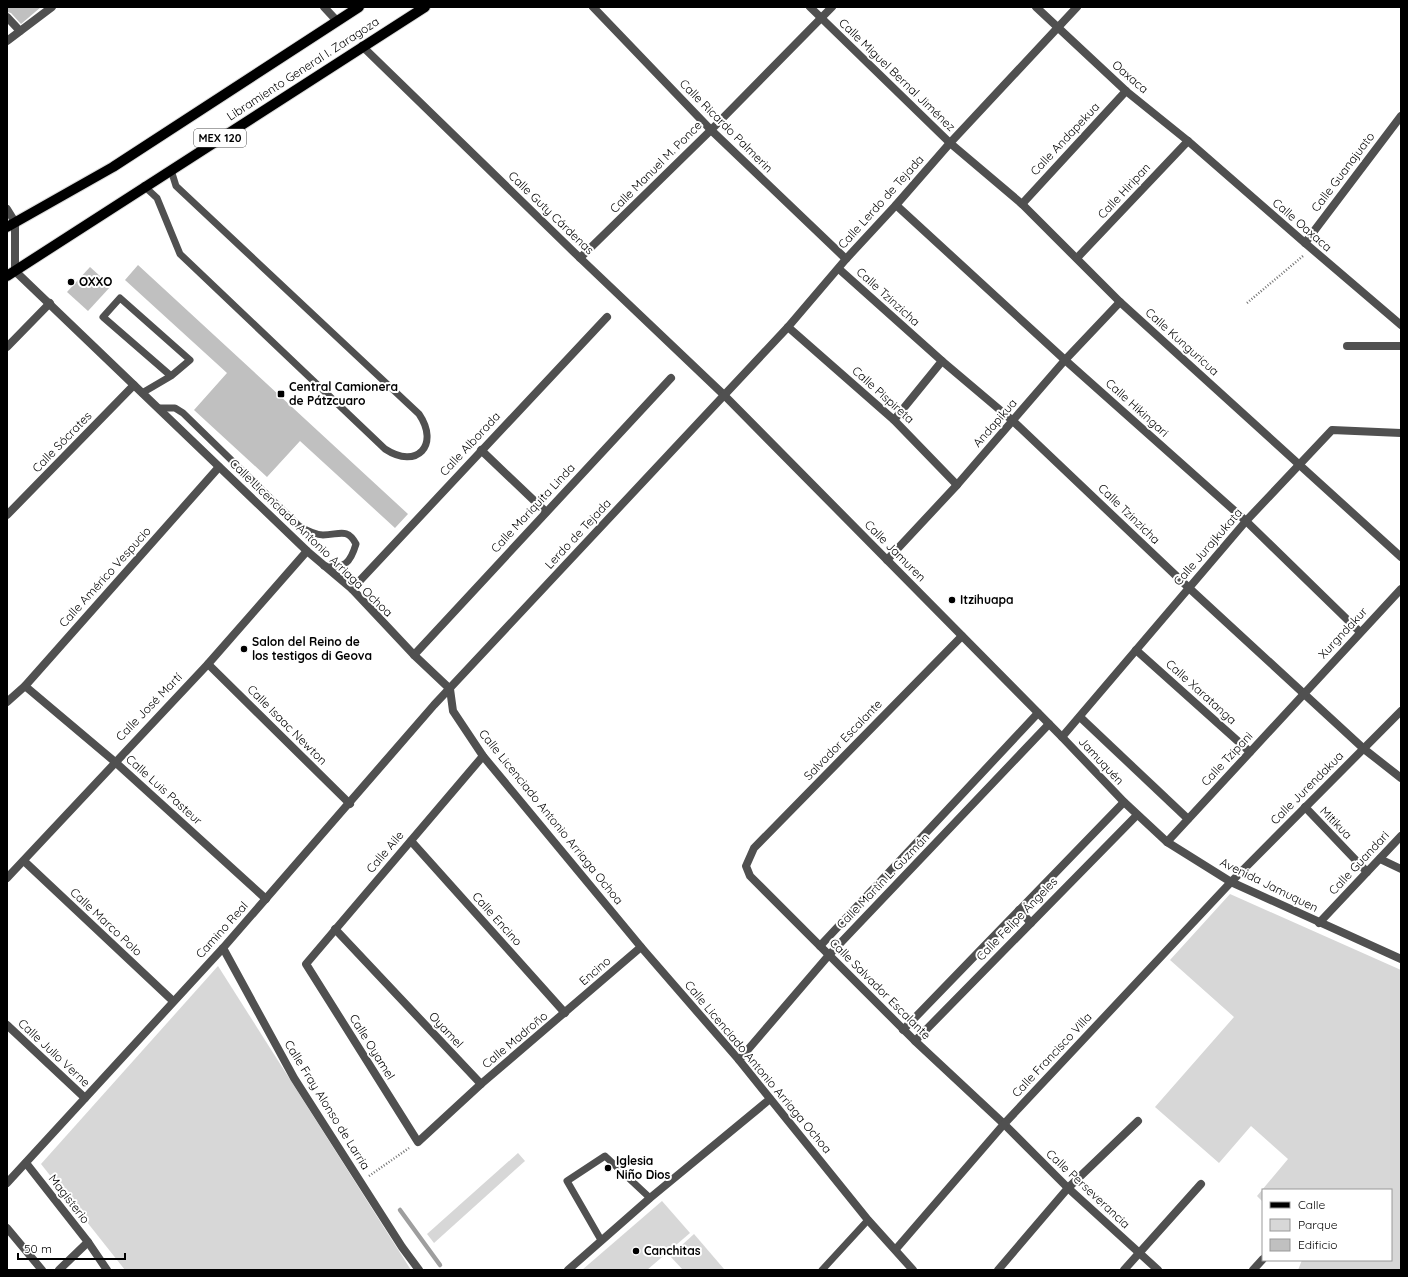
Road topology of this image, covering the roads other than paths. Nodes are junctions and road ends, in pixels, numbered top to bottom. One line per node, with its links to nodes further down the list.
1 (52, 7): 14 (street)
2 (324, 7): 12 (street)
3 (359, 7): 12 (main road, Libramiento General I. Zaragoza / MEX 120)
4 (425, 7): 16 (main road, Libramiento General I. Zaragoza / MEX 120)
5 (593, 7): 19 (street, Calle Ricardo Palmerin)
6 (810, 7): 11 (street, Calle Miguel Bernal Jiménez)
7 (832, 7): 11 (street, Calle Manuel M. Ponce)
8 (1036, 7): 13 (street, Oaxaca)
9 (1077, 7): 13 (street, Calle Lerdo de Tejada)
10 (7, 17): 14 (street)
11 (821, 18): 19 (street, Calle Manuel M. Ponce); 21 (street, Calle Miguel Bernal Jiménez)
12 (337, 21): 27 (main road, Libramiento General I. Zaragoza / MEX 120)
13 (1059, 29): 17 (street, Oaxaca); 21 (street, Calle Lerdo de Tejada)
14 (20, 31): 15 (street)
15 (7, 41)
16 (362, 46): 22 (main road, Libramiento General I. Zaragoza / MEX 120); 29 (street, Calle Guty Cárdenas)
17 (1126, 91): 20 (street, Oaxaca); 24 (street, Calle Andapekua)
18 (1401, 116): 28 (street, Calle Guanajuato)
19 (711, 130): 29 (street, Calle Manuel M. Ponce); 31 (street, Calle Ricardo Palmerin)
20 (1188, 141): 28 (street, Calle Oaxaca); 30 (street, Calle Hiripan)
21 (950, 144): 24 (street, Calle Kunguricua); 25 (street, Calle Lerdo de Tejada)
22 (171, 170): 23 (main road, Libramiento General I. Zaragoza / MEX 120); 23 (lane)
23 (144, 186): 33 (main road, Libramiento General I. Zaragoza / MEX 120)
24 (1022, 204): 30 (street, Calle Kunguricua)
25 (896, 205): 31 (street, Calle Lerdo de Tejada); 42 (street, Calle Hikingari)
26 (7, 209): 27 (street)
27 (11, 224): 33 (street)
28 (1308, 246): 37 (street, Calle Oaxaca)
29 (580, 258): 48 (street, Calle Guty Cárdenas)
30 (1077, 258): 34 (street, Calle Kunguricua)
31 (846, 259): 32 (street, Calle Lerdo de Tejada)
32 (839, 269): 38 (street, Calle Lerdo de Tejada); 43 (street, Calle Tzinzicha)
33 (11, 273): 35 (street, Calle Licenciado Antonio Arriaga Ochoa)
34 (1120, 302): 42 (street, Andapikua); 54 (street, Calle Kunguricua)
35 (50, 303): 41 (street); 46 (street, Calle Licenciado Antonio Arriaga Ochoa)
36 (607, 317): 53 (street, Calle Alborada)
37 (1401, 325)
38 (788, 327): 48 (street, Calle Lerdo de Tejada); 50 (street, Calle Pispireta)
39 (1347, 346): 40 (street)
40 (1401, 346)
41 (7, 347)
42 (1065, 360): 51 (street, Andapikua); 59 (street, Calle Hikingari)
43 (942, 362): 50 (street); 51 (street, Calle Tzinzicha)
44 (171, 376): 44 (lane); 47 (lane)
45 (671, 378): 57 (street, Calle Mariquita Linda)
46 (134, 385): 47 (street, Calle Licenciado Antonio Arriaga Ochoa); 58 (street, Calle Sócrates)
47 (142, 393): 49 (street, Calle Licenciado Antonio Arriaga Ochoa)
48 (724, 395): 62 (street, Calle Jamuren); 73 (street, Lerdo de Tejada)
49 (158, 408): 55 (street, Calle Licenciado Antonio Arriaga Ochoa); 63 (lane)
50 (894, 420): 56 (street, Calle Pispireta)
51 (1013, 421): 56 (street, Andapikua); 64 (street, Calle Tzinzicha)
52 (1401, 432): 54 (street, Calle Jurajkukata)
53 (481, 450): 57 (street); 65 (street, Calle Alborada)
54 (1299, 464): 59 (street, Calle Jurajkukata); 61 (street, Calle Kunguricua)
55 (219, 467): 60 (street, Calle Licenciado Antonio Arriaga Ochoa); 72 (street, Calle Américo Vespucio)
56 (958, 485): 62 (street, Andapikua)
57 (546, 512): 70 (street, Calle Mariquita Linda)
58 (7, 515)
59 (1246, 521): 64 (street, Calle Jurajkukata); 67 (street, Calle Hikingari)
60 (307, 551): 63 (street, Calle Licenciado Antonio Arriaga Ochoa); 71 (street, Calle José Martí)
61 (1401, 557)
62 (887, 560): 68 (street, Calle Jamuren)
63 (324, 566): 65 (street, Calle Licenciado Antonio Arriaga Ochoa)
64 (1189, 588): 69 (street, Calle Jurajkukata); 74 (street, Calle Tzinzicha)
65 (352, 589): 70 (street, Calle Licenciado Antonio Arriaga Ochoa)
66 (1401, 589): 67 (street, Xurgndakur)
67 (1360, 632): 74 (street, Xurgndakur)
68 (962, 636): 77 (street, Calle Jamuren); 98 (street, Salvador Escalante)
69 (1136, 650): 78 (street, Calle Jurajkukata); 82 (street, Calle Xaratanga)
70 (414, 655): 73 (street, Calle Licenciado Antonio Arriaga Ochoa)
71 (208, 664): 84 (street, Calle José Martí); 87 (street, Calle Isaac Newton)
72 (25, 686): 75 (street, Calle Américo Vespucio); 84 (street, Calle Luis Pasteur)
73 (450, 689): 83 (street, Calle Licenciado Antonio Arriaga Ochoa); 87 (street, Camino Real)
74 (1304, 693): 81 (street, Calle Tzinzicha); 82 (street, Calle Tzipani)
75 (7, 702)
76 (1401, 711): 81 (street, Calle Jurendakua)
77 (1038, 713): 79 (street, Calle Jamuren); 91 (street, Calle Martín L. Guzmán)
78 (1080, 717): 80 (street, Calle Jurajkukata); 90 (street)
79 (1049, 724): 80 (street, Jamuquén); 93 (street, Calle Martín L. Guzmán)
80 (1062, 737): 86 (street, Jamuquén)
81 (1364, 748): 85 (street, Calle Tzinzicha); 88 (street, Calle Jurendakua)
82 (1250, 752): 90 (street, Calle Tzipani)
83 (483, 756): 94 (street, Calle Aile); 109 (street, Calle Licenciado Antonio Arriaga Ochoa)
84 (114, 761): 97 (street, Calle José Martí); 103 (street, Calle Luis Pasteur)
85 (1401, 778)
86 (1124, 802): 89 (street, Jamuquén); 104 (street, Calle Felipe Ángeles)
87 (350, 804): 103 (street, Camino Real)
88 (1305, 808): 100 (street, Mitikua); 102 (street, Calle Jurendakua)
89 (1137, 815): 95 (street, Avenida Jamuquen); 105 (street, Calle Felipe Ángeles)
90 (1188, 819): 95 (street, Calle Tzipani)
91 (929, 829): 93 (street); 108 (street, Calle Martín L. Guzmán)
92 (1401, 836): 96 (street, Calle Guandari)
93 (939, 840): 111 (street, Calle Martín L. Guzmán)
94 (411, 841): 107 (street, Calle Aile); 115 (street, Calle Encino)
95 (1167, 842): 102 (street, Avenida Jamuquen)
96 (1380, 859): 99 (street); 100 (street, Calle Guandari)
97 (24, 861): 101 (street, Calle José Martí); 114 (street, Calle Marco Polo)
98 (746, 866): 108 (street, Calle Salvador Escalante)
99 (1401, 869)
100 (1367, 872): 106 (street, Calle Guandari)
101 (7, 878)
102 (1231, 882): 106 (street, Avenida Jamuquen); 124 (street, Calle Francisco Villa)
103 (266, 899): 110 (street, Camino Real)
104 (1019, 910): 105 (street); 117 (street, Calle Felipe Ángeles)
105 (1031, 923): 118 (street, Calle Felipe Ángeles)
106 (1319, 923): 112 (street, Avenida Jamuquen)
107 (336, 929): 113 (street, Calle Aile); 120 (street, Oyamel)
108 (820, 946): 111 (street, Calle Salvador Escalante)
109 (641, 947): 115 (street, Encino); 119 (street, Calle Licenciado Antonio Arriaga Ochoa)
110 (223, 948): 114 (street, Camino Real); 140 (street, Calle Fray Alonso de Larria)
111 (829, 955): 117 (street, Calle Salvador Escalante); 119 (street, Calle Martín L. Guzmán)
112 (1401, 959)
113 (306, 964): 120 (street, Calle Oyamel)
114 (173, 1001): 121 (street, Camino Real)
115 (565, 1013): 120 (street, Calle Madroño)
116 (7, 1025): 121 (street, Calle Julio Verne)
117 (903, 1030): 118 (street, Calle Salvador Escalante)
118 (915, 1041): 124 (street, Calle Salvador Escalante)
119 (739, 1060): 122 (street, Calle Licenciado Antonio Arriaga Ochoa)
120 (481, 1084)
121 (85, 1098): 125 (street, Camino Real)
122 (770, 1099): 129 (street); 130 (street, Calle Licenciado Antonio Arriaga Ochoa)
123 (1138, 1121): 128 (street)
124 (1004, 1124): 128 (street, Calle Perseverancia); 134 (street, Calle Francisco Villa)
125 (26, 1163): 126 (street, Camino Real); 133 (street, Magisterio)
126 (7, 1183)
127 (1201, 1184): 135 (street)
128 (1068, 1188): 135 (street, Calle Perseverancia); 144 (street)
129 (650, 1198): 132 (street); 132 (lane)
130 (868, 1220): 134 (street, Calle Licenciado Antonio Arriaga Ochoa); 142 (lane)
131 (7, 1228): 137 (street)
132 (601, 1240): 141 (street)
133 (88, 1242): 138 (street); 139 (street, Magisterio)
134 (896, 1250): 143 (street, Calle Licenciado Antonio Arriaga Ochoa)
135 (1139, 1252): 145 (street); 146 (street, Calle Perseverancia)
136 (1262, 1260): 147 (street)
137 (42, 1270)
138 (59, 1270)
139 (107, 1270)
140 (419, 1270)
141 (568, 1270)
142 (822, 1270)
143 (913, 1270)
144 (998, 1270)
145 (1124, 1270)
146 (1158, 1270)
147 (1253, 1270)

